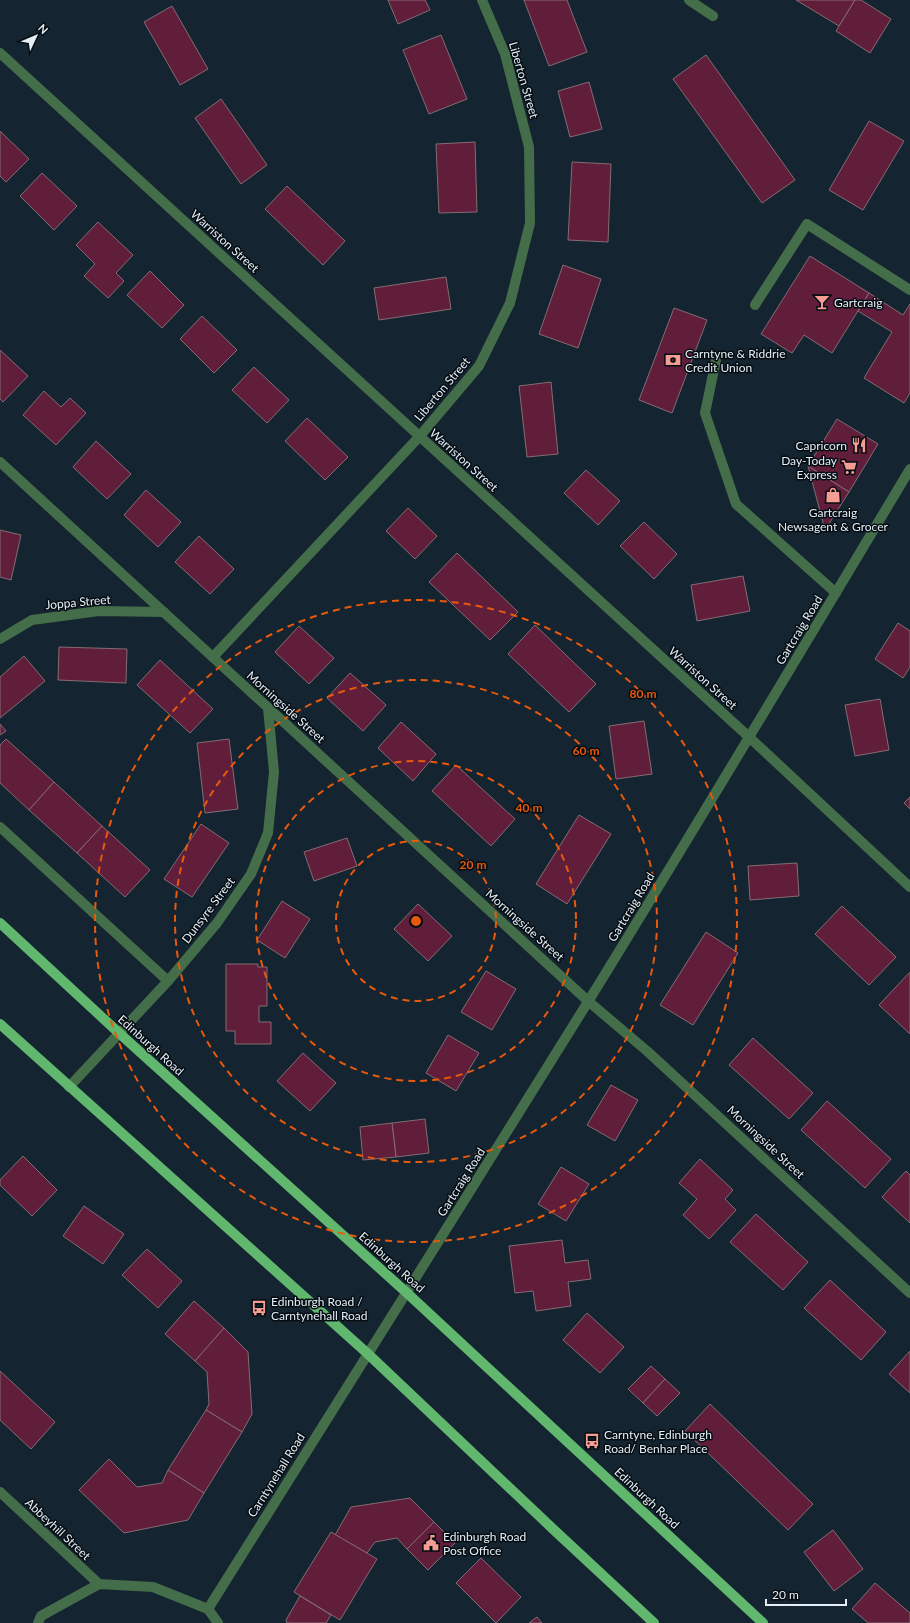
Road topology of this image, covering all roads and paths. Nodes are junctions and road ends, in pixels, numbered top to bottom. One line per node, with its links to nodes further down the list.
1 (482, 0): 8 (street, Liberton Street)
2 (689, 0): 3 (street)
3 (713, 16)
4 (0, 53): 8 (street, Warriston Street)
5 (910, 290): 6 (street)
6 (755, 304)
7 (716, 360): 11 (street)
8 (419, 437): 14 (street, Liberton Street); 16 (street, Warriston Street)
9 (0, 462): 12 (street, Morningside Street)
10 (910, 469): 11 (street, Gartcraig Road)
11 (836, 593): 16 (street, Gartcraig Road)
12 (164, 612): 13 (street, Joppa Street); 14 (street, Morningside Street)
13 (0, 639)
14 (213, 658): 15 (street, Morningside Street)
15 (268, 708): 20 (street, Dunsyre Street); 21 (street, Morningside Street)
16 (749, 737): 18 (street, Warriston Street); 21 (street, Gartcraig Road)
17 (0, 827): 20 (street)
18 (910, 887)
19 (0, 923): 23 (main road, Edinburgh Road)
20 (168, 981): 23 (street, Dunsyre Street)
21 (588, 1001): 25 (street, Gartcraig Road); 26 (street, Morningside Street)
22 (0, 1024): 24 (main road)
23 (119, 1033): 24 (street, Dunsyre Street); 25 (main road, Edinburgh Road)
24 (69, 1087): 27 (main road)
25 (407, 1293): 27 (street, Gartcraig Road); 34 (main road, Edinburgh Road)
26 (910, 1293)
27 (367, 1354): 30 (street, Carntynehall Road); 33 (main road)
28 (0, 1492): 29 (street, Abbeyhill Street)
29 (98, 1584): 30 (street); 31 (street)
30 (208, 1610): 32 (street)
31 (38, 1623)
32 (218, 1623)
33 (654, 1623)
34 (763, 1623)

